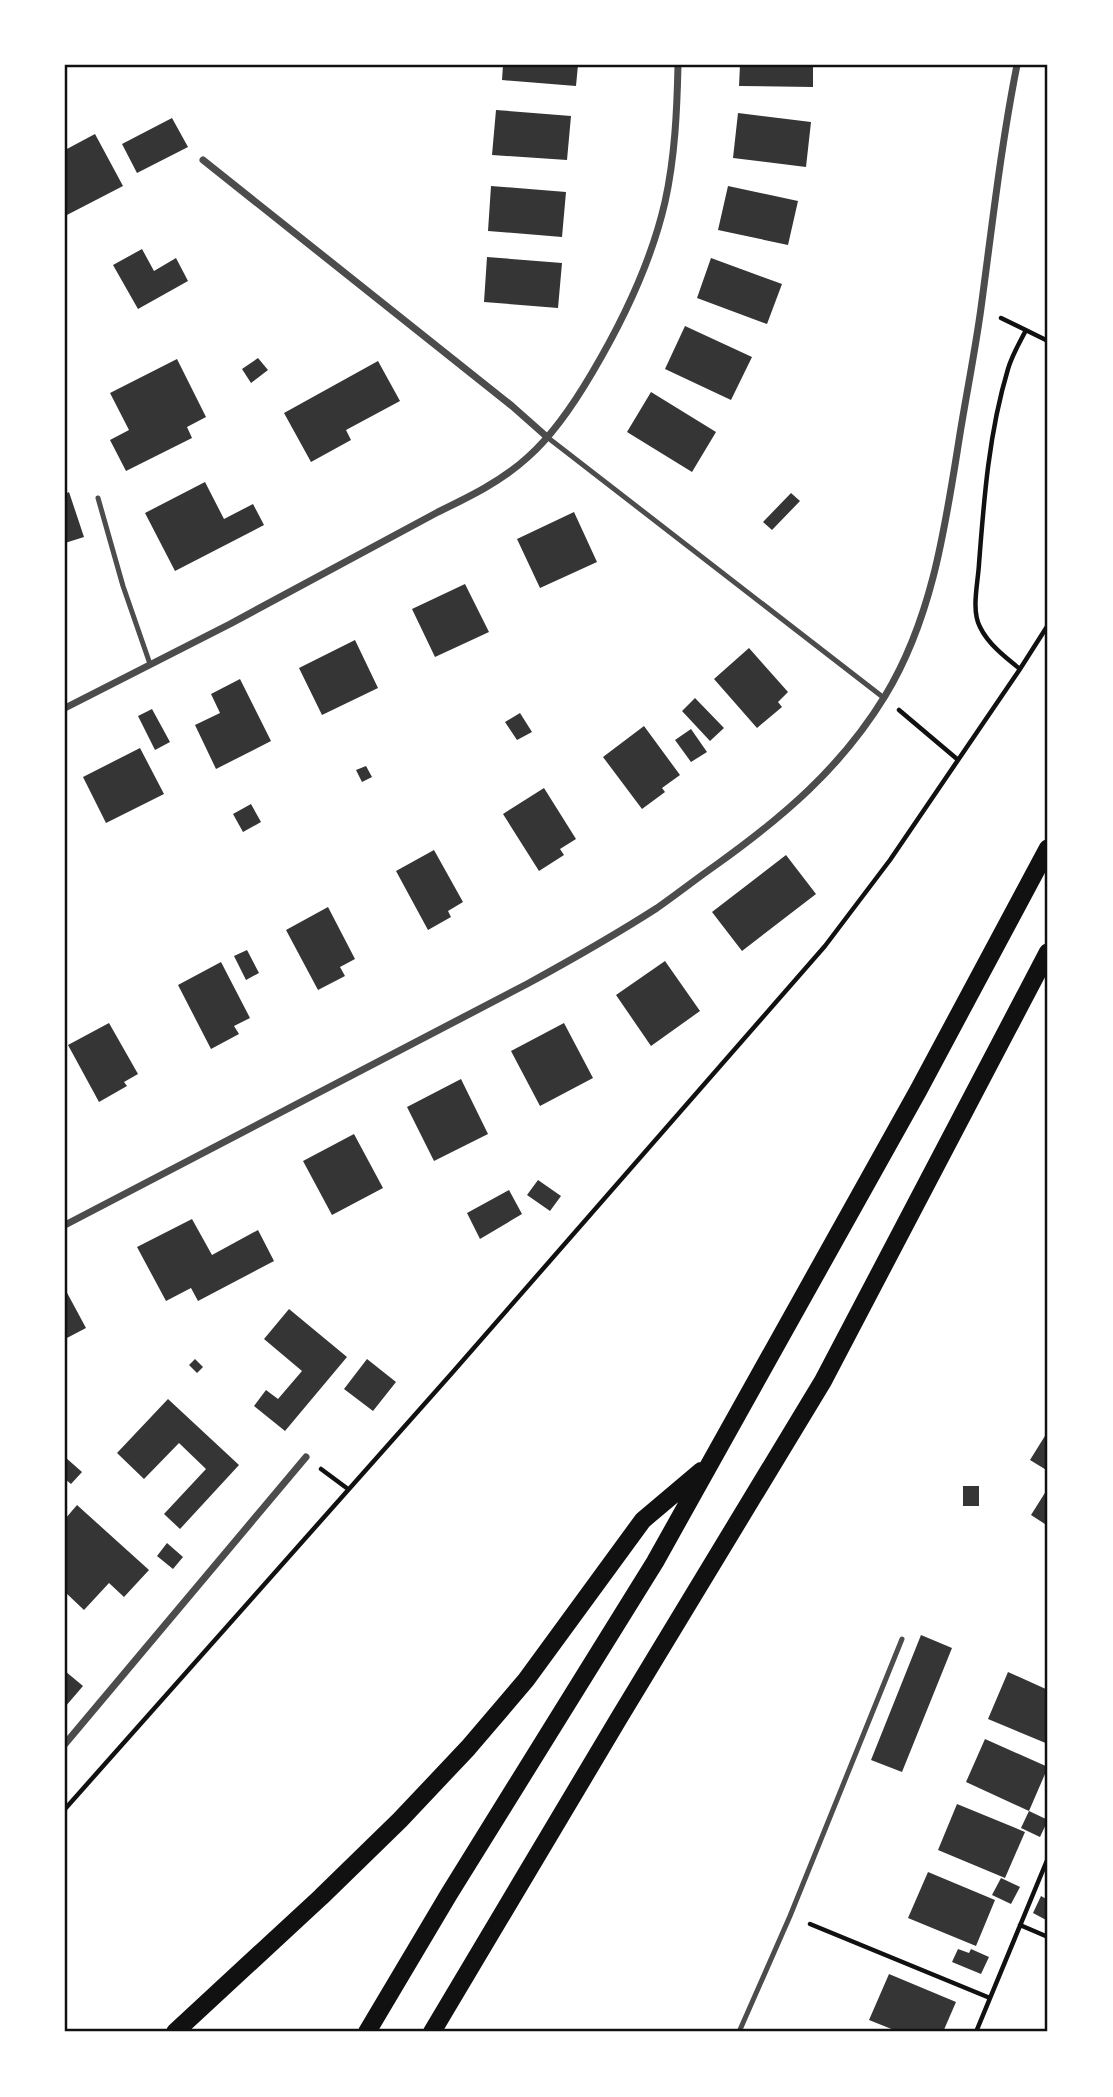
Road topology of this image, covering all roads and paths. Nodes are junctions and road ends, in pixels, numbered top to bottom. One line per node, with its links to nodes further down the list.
1 (678, 65): 5 (street)
2 (1017, 65): 10 (street)
3 (203, 159): 5 (street)
4 (1048, 341): 9 (path)
5 (547, 437): 8 (street); 10 (lane)
6 (98, 498): 8 (lane)
7 (1048, 625): 9 (path)
8 (150, 664): 12 (street)
9 (1020, 669): 13 (path)
10 (884, 698): 18 (street)
11 (893, 705): 13 (path)
12 (65, 708)
13 (957, 759): 21 (path)
14 (1048, 848): 20 (main road)
15 (1048, 952): 17 (main road)
16 (1041, 981): 17 (lane)
17 (1026, 995): 32 (main road)
18 (65, 1225)
19 (306, 1457): 21 (path); 23 (street)
20 (709, 1464): 30 (main road); 31 (main road)
21 (348, 1489): 24 (path)
22 (902, 1639): 26 (lane)
23 (65, 1744)
24 (65, 1809)
25 (1048, 1858): 27 (path)
26 (790, 1916): 29 (path); 33 (lane)
27 (1020, 1925): 28 (path); 29 (path)
28 (1048, 1937)
29 (990, 1998): 34 (path)
30 (175, 2032)
31 (367, 2032)
32 (432, 2032)
33 (739, 2032)
34 (976, 2032)

